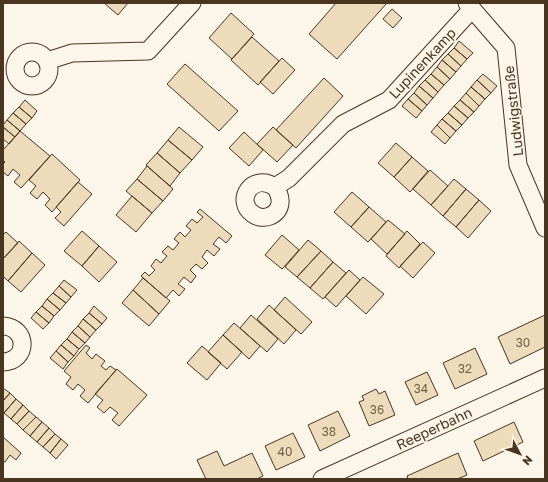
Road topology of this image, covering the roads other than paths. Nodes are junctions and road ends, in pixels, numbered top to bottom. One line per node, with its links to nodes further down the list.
1 (192, 3): 3 (street)
2 (470, 6): 4 (street, Lupinenkamp); 5 (street, Ludwigstraße)
3 (47, 61)
4 (275, 187)
5 (545, 228)
6 (3, 326): 7 (street)
7 (3, 362)
8 (545, 378): 9 (street, Reeperbahn)
9 (322, 479)

